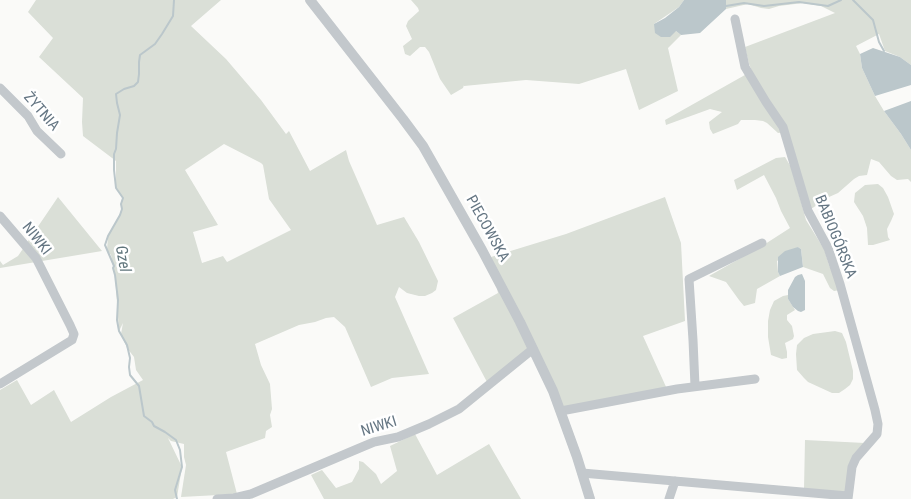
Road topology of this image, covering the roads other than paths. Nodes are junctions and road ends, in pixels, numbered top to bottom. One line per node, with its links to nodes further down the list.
1 (310, 0): 7 (street, PIECOWSKA)
2 (735, 19): 14 (street, BABIOGÓRSKA)
3 (0, 88): 4 (street, ŻYTNIA)
4 (61, 154)
5 (0, 216): 9 (street, NIWKI)
6 (762, 243): 10 (street)
7 (533, 349): 11 (street, PIECOWSKA); 15 (street, NIWKI)
8 (755, 379): 10 (street)
9 (0, 384)
10 (695, 386): 11 (street)
11 (560, 411): 12 (street, PIECOWSKA)
12 (582, 474): 13 (street); 16 (street, PIECOWSKA)
13 (675, 481): 14 (street); 17 (street)
14 (848, 498)
15 (217, 499)
16 (590, 499)
17 (669, 499)

